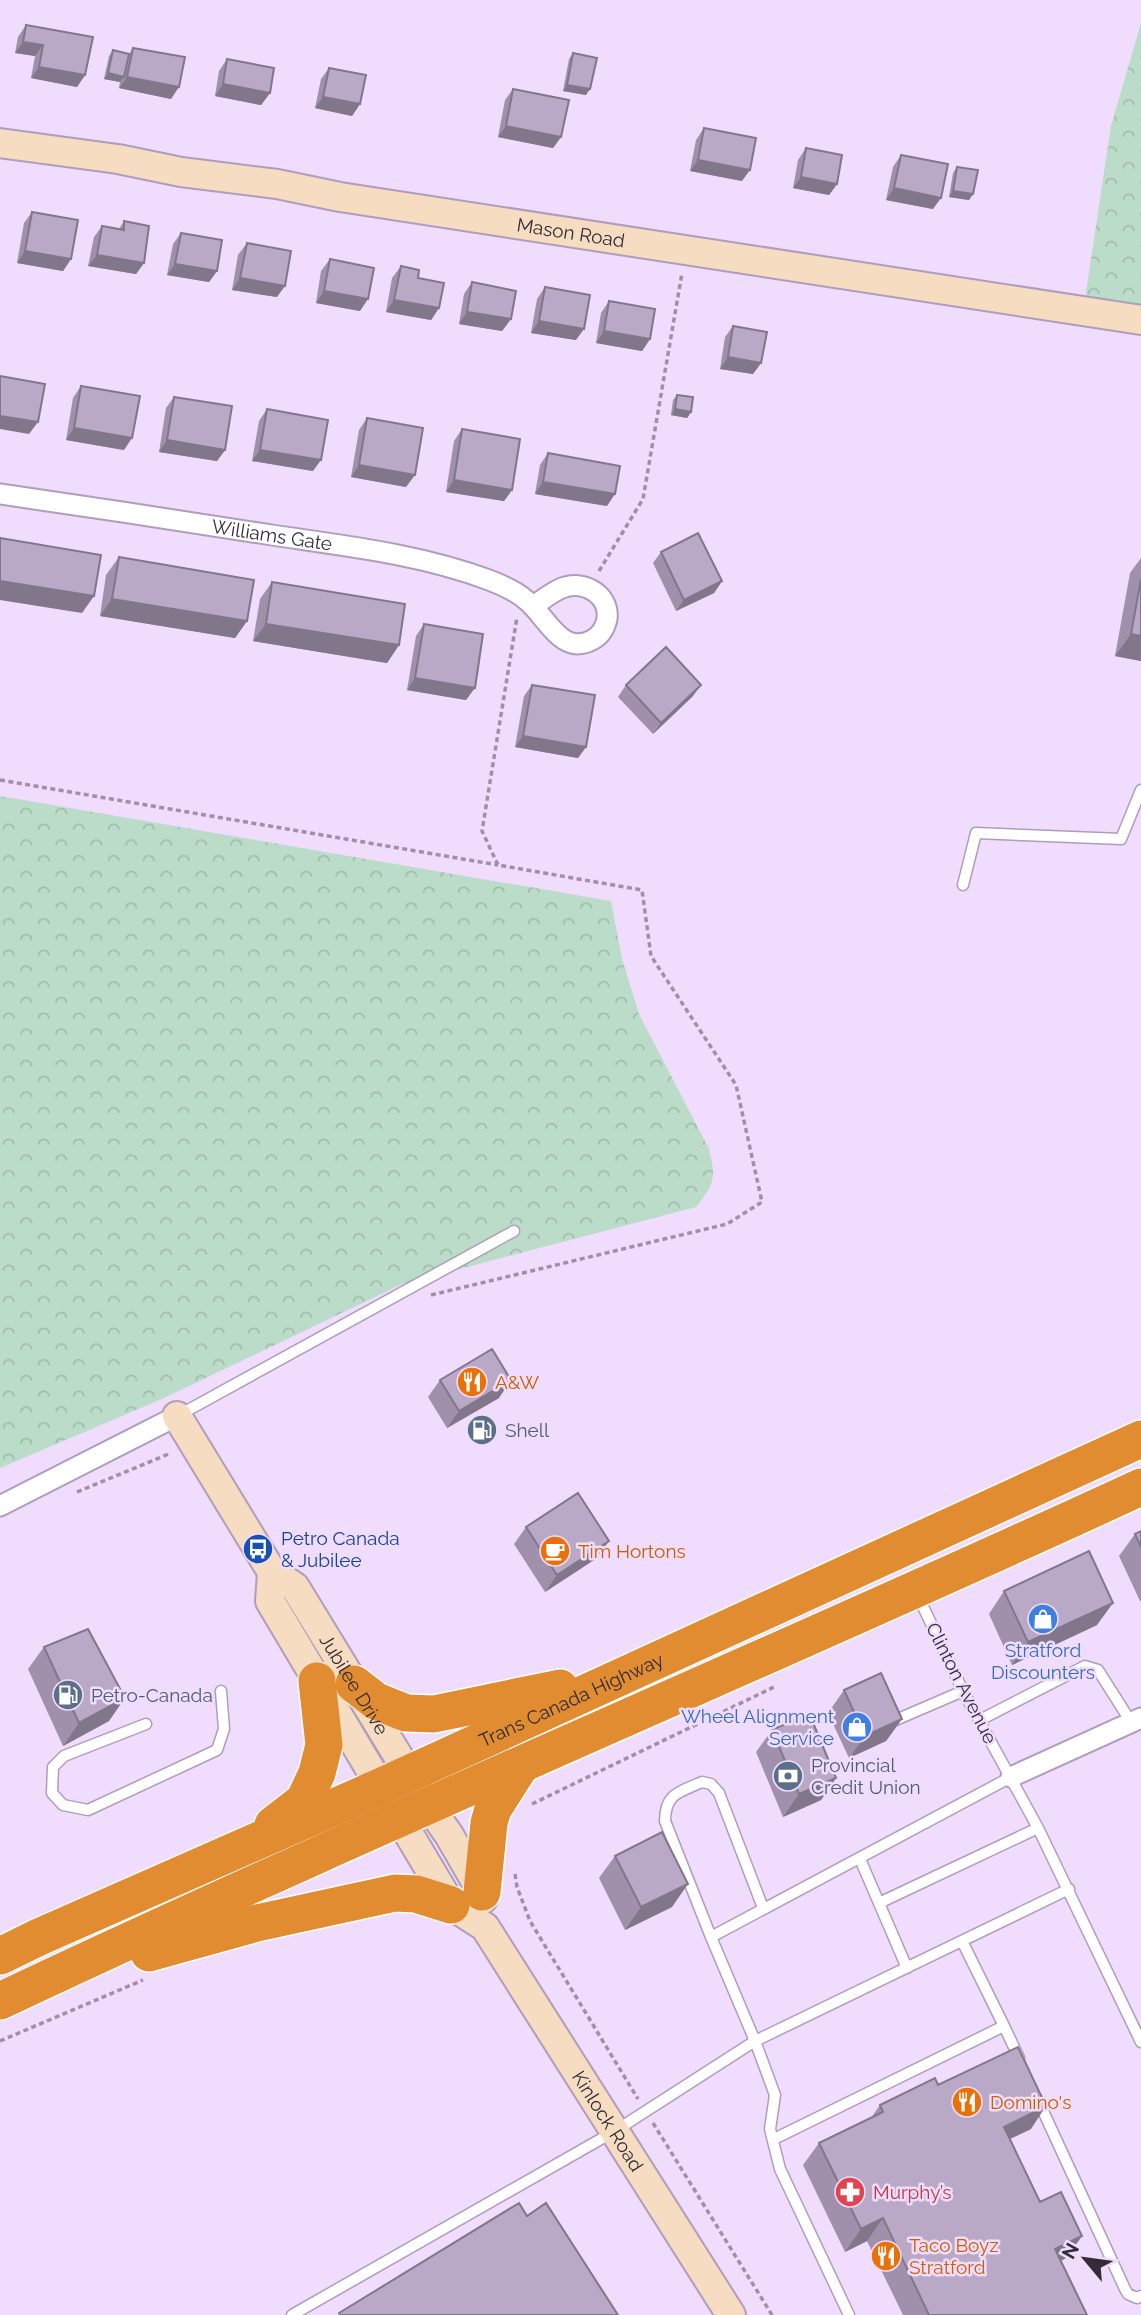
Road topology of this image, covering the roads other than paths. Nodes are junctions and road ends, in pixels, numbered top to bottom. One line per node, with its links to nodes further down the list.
1 (0, 143): 2 (street, Mason Road)
2 (1141, 320)
3 (0, 494): 4 (street, Williams Gate)
4 (530, 603): 4 (street, Williams Gate)
5 (1141, 790): 6 (lane)
6 (963, 885)
7 (514, 1231): 8 (lane)
8 (177, 1416): 11 (street); 12 (street, Jubilee Drive)
9 (1141, 1439): 14 (highway, Trans Canada Highway)
10 (1141, 1487): 13 (highway, Trans Canada Highway)
11 (0, 1506)
12 (272, 1572): 15 (street, Jubilee Drive); 16 (street, Jubilee Drive)
13 (914, 1590): 17 (lane, Clinton Avenue); 23 (highway, Trans Canada Highway)
14 (619, 1676): 16 (highway); 25 (highway, Trans Canada Highway)
15 (317, 1681): 25 (street, Jubilee Drive); 28 (highway)
16 (354, 1684): 25 (street, Jubilee Drive)
17 (964, 1690): 19 (lane, Clinton Avenue); 21 (lane)
18 (221, 1691): 22 (lane)
19 (980, 1720): 20 (lane); 24 (lane, Clinton Avenue)
20 (1136, 1720): 24 (street)
21 (891, 1722)
22 (146, 1724)
23 (521, 1765): 26 (highway, Trans Canada Highway); 31 (highway)
24 (1012, 1777): 27 (lane, Clinton Avenue); 29 (lane)
25 (394, 1780): 26 (street, Jubilee Drive); 28 (highway, Trans Canada Highway)
26 (413, 1812): 31 (street, Kinlock Road); 38 (highway, Trans Canada Highway)
27 (1038, 1828): 30 (lane, Clinton Avenue); 32 (lane)
28 (247, 1846): 36 (highway, Trans Canada Highway)
29 (859, 1859): 32 (lane); 33 (lane)
30 (1069, 1889): 35 (lane); 42 (lane, Clinton Avenue)
31 (467, 1898): 38 (highway); 45 (street, Kinlock Road)
32 (879, 1903): 37 (lane)
33 (763, 1908): 34 (lane); 34 (lane)
34 (710, 1937): 41 (lane)
35 (961, 1941): 37 (lane); 40 (lane)
36 (0, 1956)
37 (907, 1968): 41 (lane)
38 (40, 1982): 39 (highway, Trans Canada Highway)
39 (0, 2001)
40 (1004, 2026): 43 (lane); 46 (lane)
41 (755, 2040): 45 (lane); 46 (lane)
42 (1141, 2042)
43 (1022, 2064)
44 (1033, 2089): 47 (lane)
45 (615, 2131): 48 (lane); 49 (street, Kinlock Road)
46 (774, 2140): 50 (lane)
47 (1141, 2296)
48 (292, 2315)
49 (731, 2315)
50 (849, 2315)

